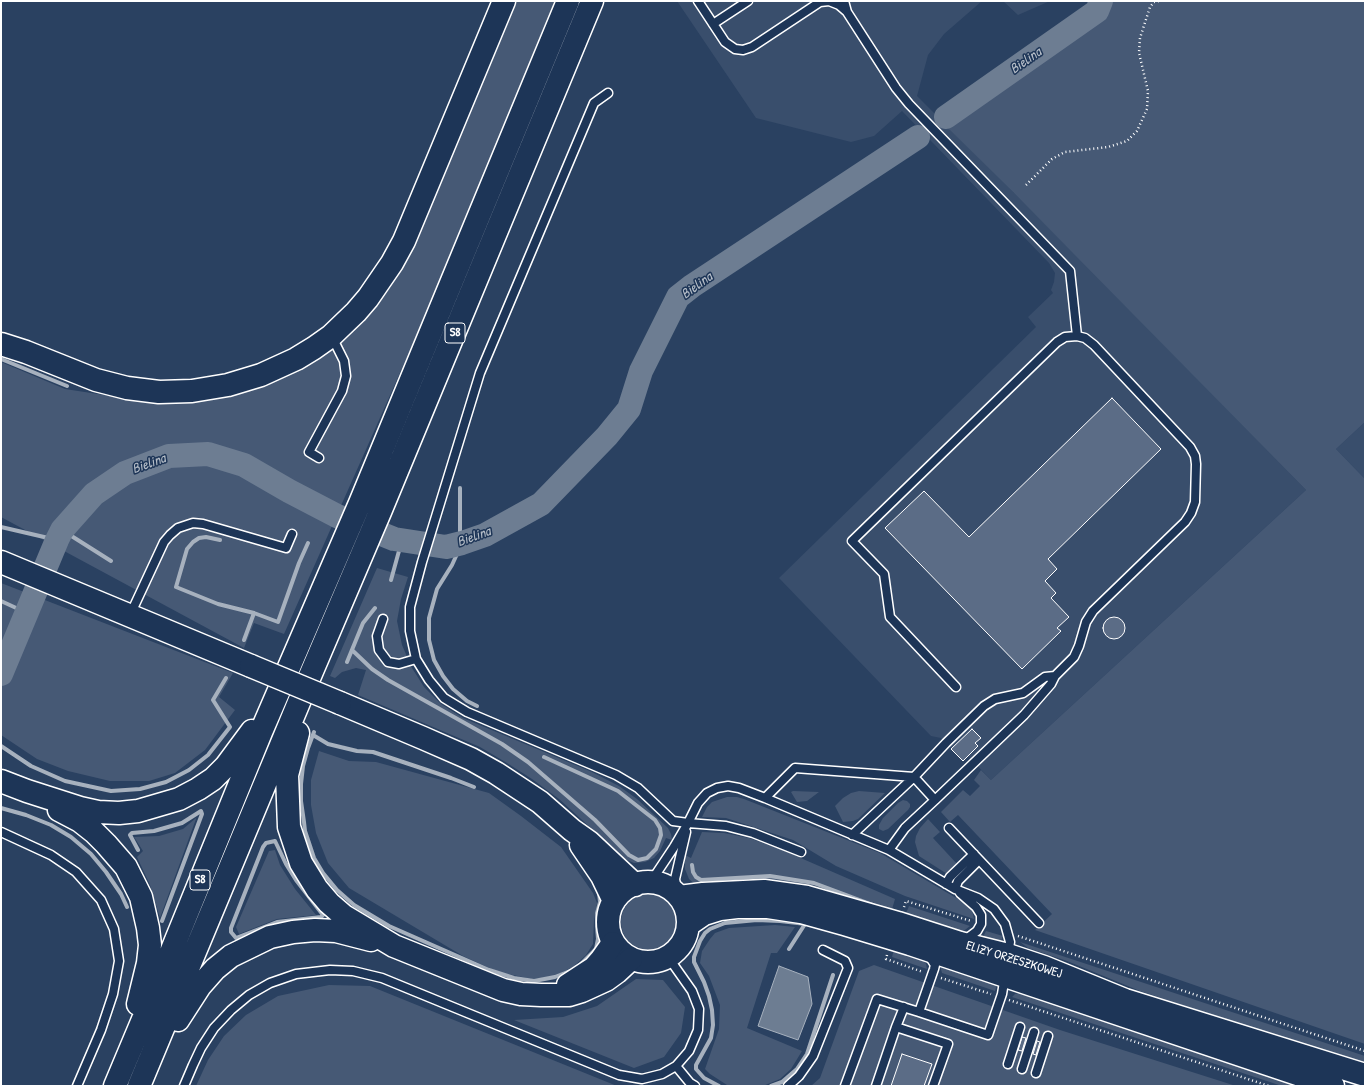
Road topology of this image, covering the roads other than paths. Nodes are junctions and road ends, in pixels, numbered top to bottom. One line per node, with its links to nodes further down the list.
1 (504, 1): 11 (main road)
2 (568, 1): 20 (main road, S8)
3 (592, 1): 22 (main road, S8)
4 (698, 1): 9 (lane)
5 (748, 1): 9 (lane)
6 (821, 1): 8 (lane); 9 (lane)
7 (844, 1): 8 (lane)
8 (847, 12): 12 (lane)
9 (713, 24)
10 (608, 93): 19 (lane)
11 (331, 336): 13 (main road); 14 (lane)
12 (1077, 336): 21 (lane); 23 (lane)
13 (1, 344)
14 (319, 458)
15 (292, 534): 17 (lane)
16 (11, 566): 17 (main road)
17 (129, 616): 31 (main road, bridge)
18 (383, 619): 19 (lane)
19 (416, 659): 29 (lane)
20 (285, 674): 26 (main road); 64 (main road, S8)
21 (1055, 676): 24 (lane); 28 (lane)
22 (307, 683): 46 (main road); 65 (main road, S8)
23 (956, 687)
24 (914, 777): 27 (lane); 28 (lane); 33 (lane)
25 (1, 781): 26 (main road)
26 (27, 792): 64 (main road)
27 (765, 798): 29 (lane); 33 (lane)
28 (935, 800): 34 (lane)
29 (688, 823): 35 (lane); 37 (lane); 40 (lane)
30 (949, 828): 36 (lane)
31 (572, 830): 37 (main road); 41 (main road)
32 (1, 832): 66 (lane)
33 (852, 835): 34 (lane)
34 (889, 850): 38 (lane)
35 (801, 852)
36 (976, 857): 38 (lane); 39 (lane); 42 (lane)
37 (640, 884): 40 (main road); 41 (main road)
38 (946, 884): 39 (lane)
39 (955, 889): 45 (lane); 51 (lane)
40 (678, 897): 43 (main road); 45 (main road, ELIZY ORZESZKOWEJ)
41 (614, 901): 44 (main road)
42 (1039, 923)
43 (688, 925): 47 (main road, ELIZY ORZESZKOWEJ); 49 (main road)
44 (613, 943): 50 (main road); 52 (main road)
45 (960, 943): 51 (main road, ELIZY ORZESZKOWEJ)
46 (394, 946): 52 (main road); 65 (main road)
47 (924, 949): 51 (main road, ELIZY ORZESZKOWEJ); 54 (lane)
48 (823, 950): 69 (lane)
49 (668, 956): 50 (main road); 60 (lane)
50 (631, 959): 52 (main road)
51 (1002, 965): 54 (lane); 63 (main road, ELIZY ORZESZKOWEJ); 73 (main road, ELIZY ORZESZKOWEJ)
52 (541, 996)
53 (904, 1007): 54 (lane); 56 (lane); 70 (lane)
54 (919, 1012)
55 (1020, 1027): 59 (lane)
56 (896, 1028): 71 (lane); 72 (lane)
57 (1034, 1032): 61 (lane)
58 (1048, 1036): 62 (lane)
59 (1008, 1064)
60 (676, 1066): 67 (lane); 68 (lane)
61 (1022, 1069)
62 (1036, 1073)
63 (1365, 1075)
64 (118, 1078)
65 (140, 1082)
66 (77, 1086)
67 (184, 1086)
68 (695, 1086)
69 (788, 1086)
70 (844, 1086)
71 (876, 1086)
72 (933, 1086)
73 (1333, 1086)

